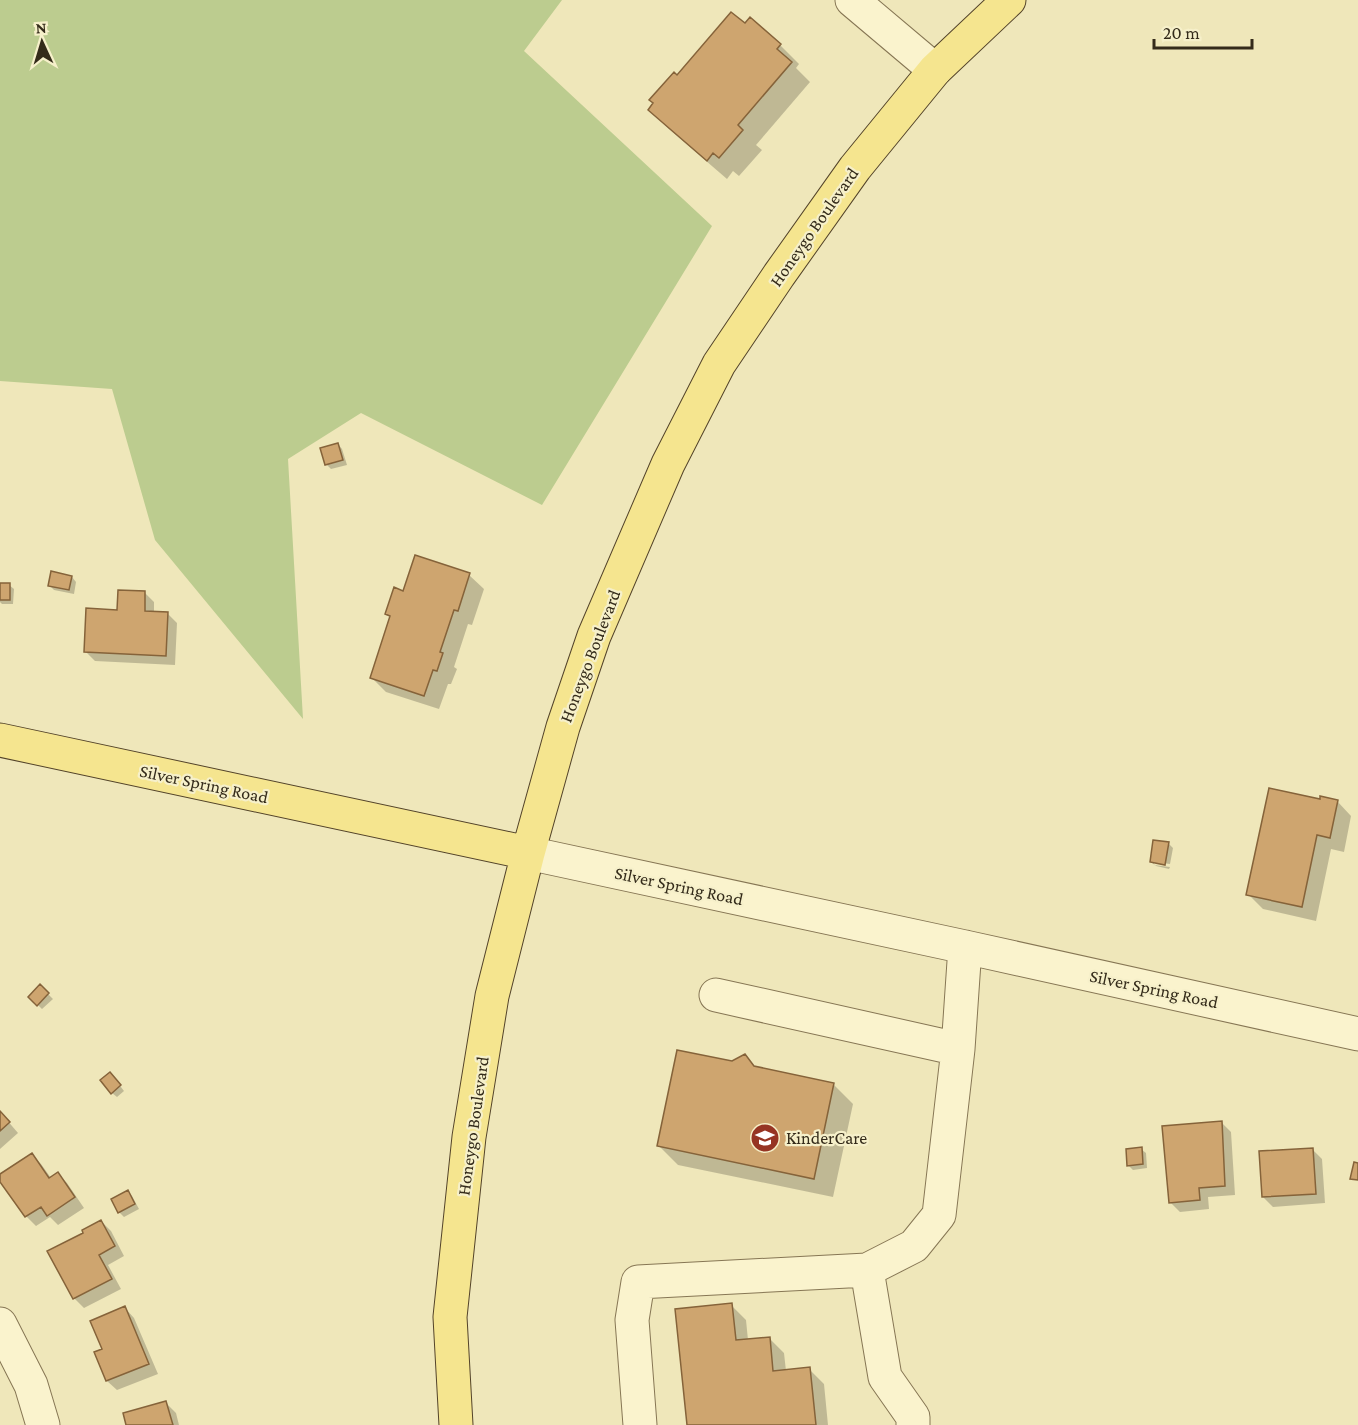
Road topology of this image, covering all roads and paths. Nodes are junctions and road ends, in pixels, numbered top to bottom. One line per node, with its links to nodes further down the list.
1 (852, 0): 3 (street)
2 (1009, 0): 3 (main road, Honeygo Boulevard)
3 (935, 70): 5 (main road, Honeygo Boulevard)
4 (0, 740): 5 (main road, Silver Spring Road)
5 (528, 853): 6 (street, Silver Spring Road); 13 (main road, Honeygo Boulevard)
6 (965, 947): 8 (street, Silver Spring Road); 9 (street)
7 (716, 995): 9 (street)
8 (1358, 1034)
9 (958, 1049): 10 (street)
10 (867, 1270): 14 (street); 15 (street)
11 (0, 1324): 12 (street)
12 (43, 1425)
13 (456, 1425)
14 (640, 1425)
15 (913, 1425)

